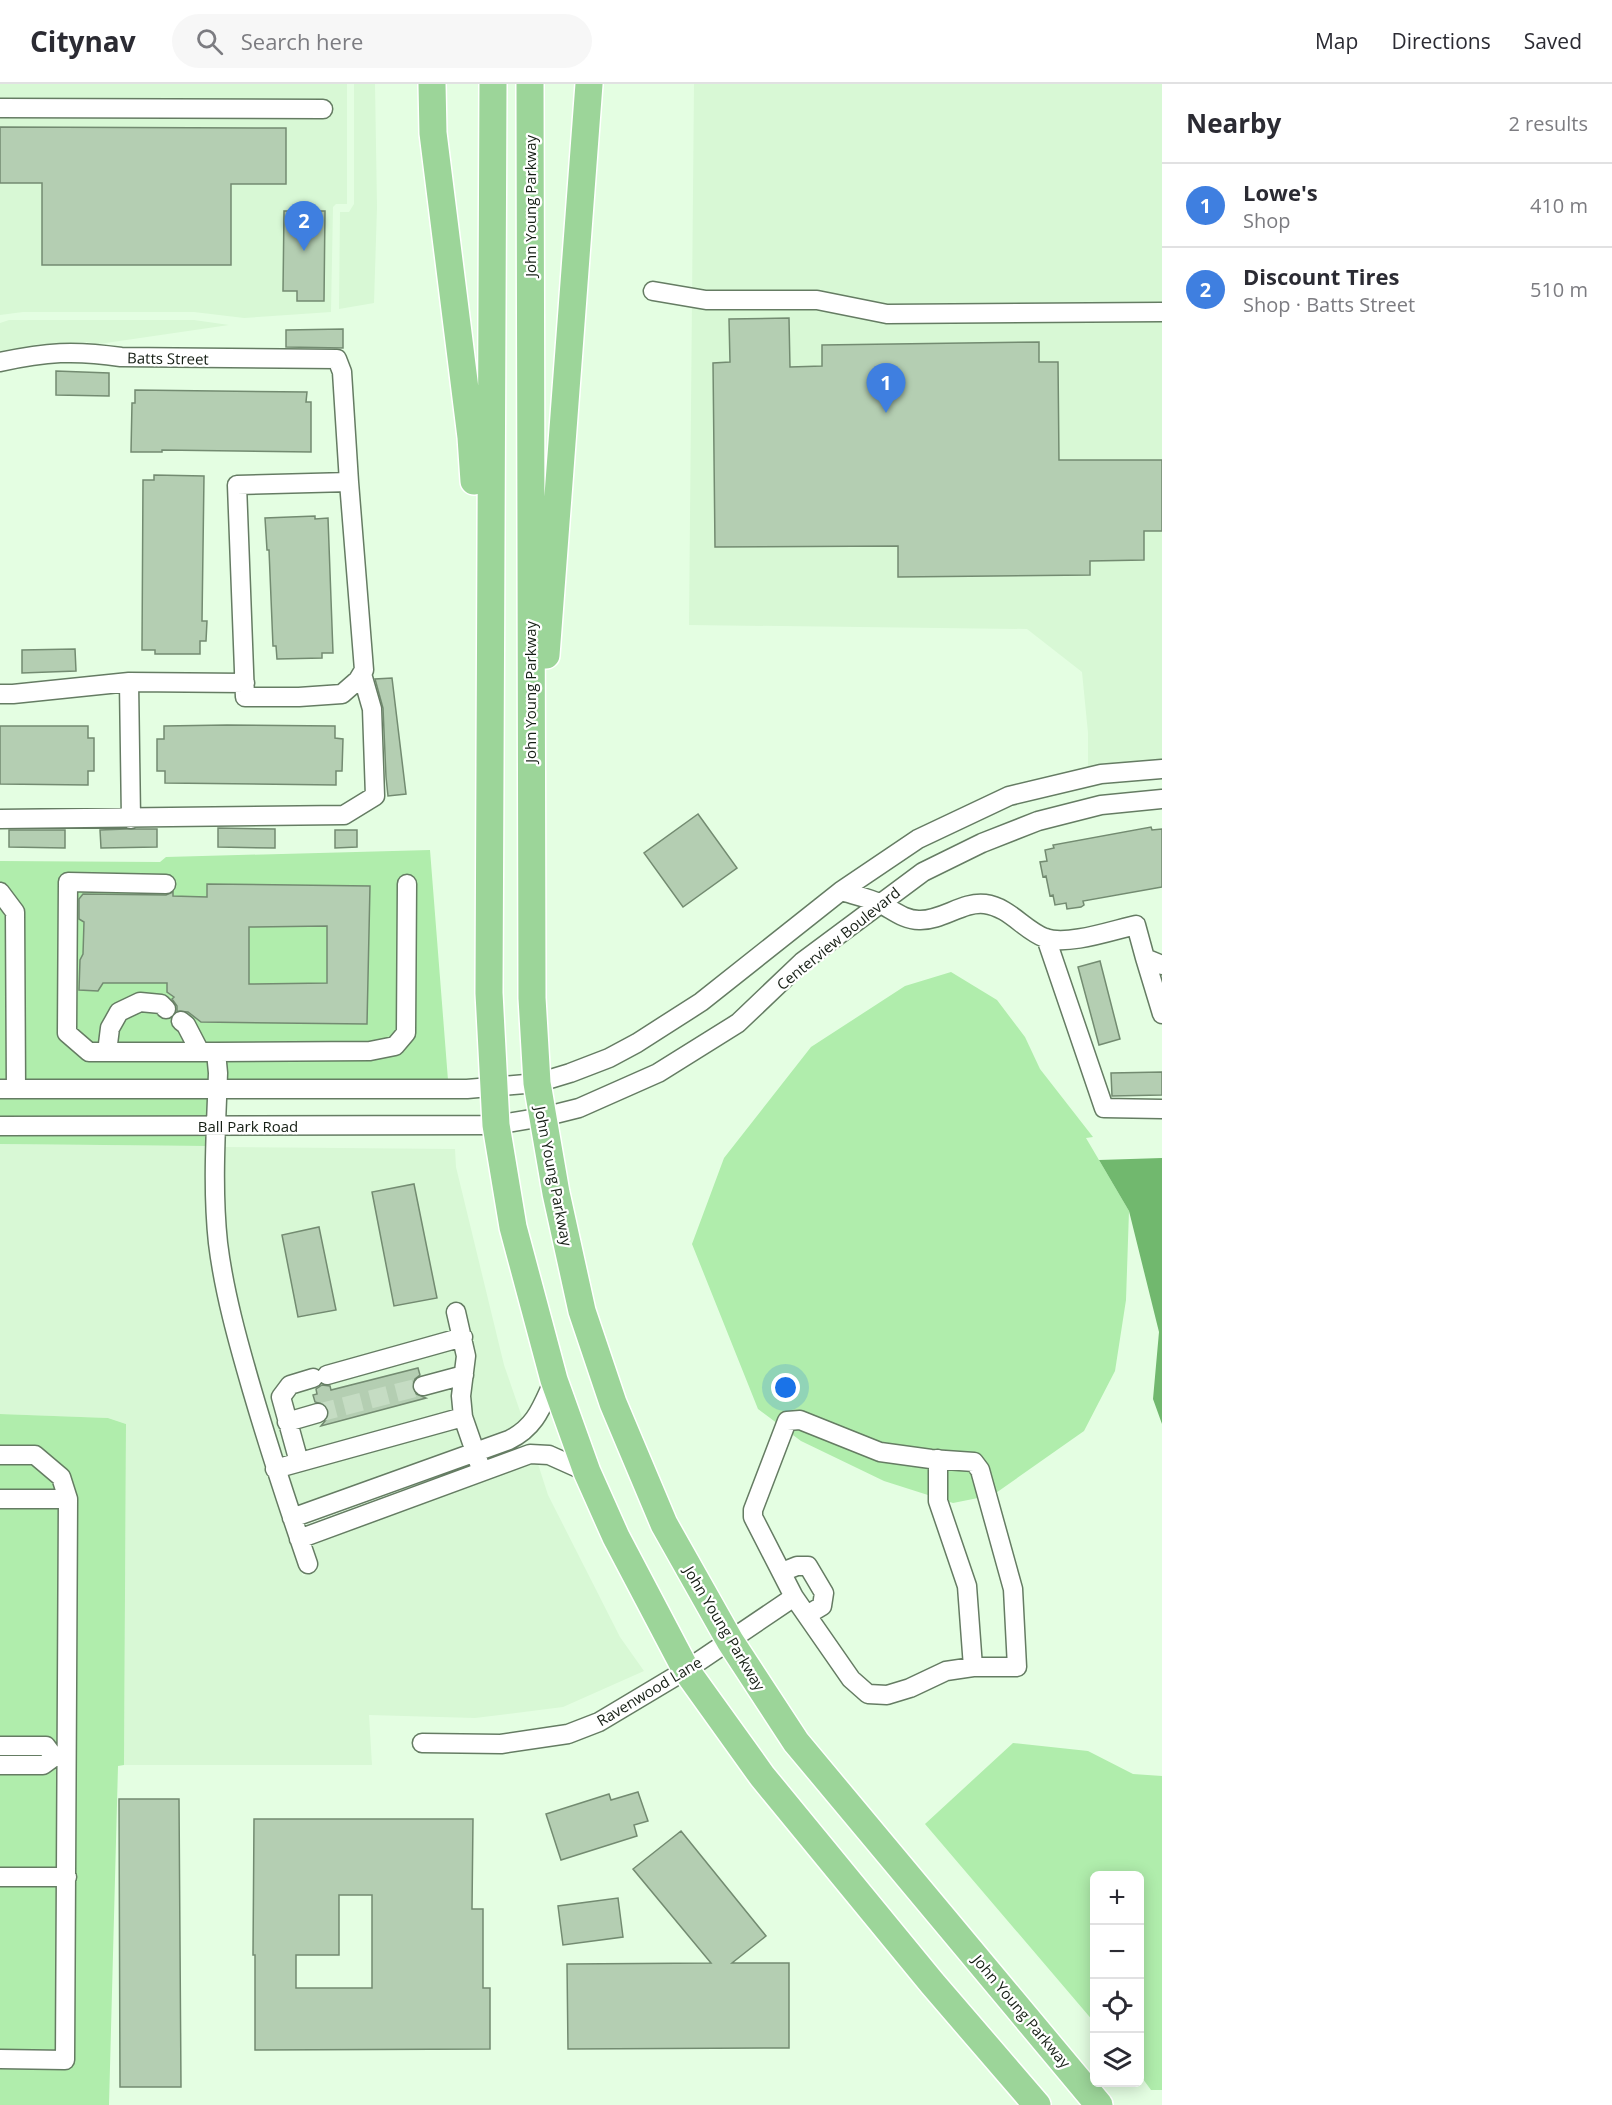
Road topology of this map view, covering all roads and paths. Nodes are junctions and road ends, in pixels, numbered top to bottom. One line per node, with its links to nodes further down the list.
1 (432, 84): 11 (highway)
2 (493, 84): 11 (highway)
3 (530, 84): 20 (highway, John Young Parkway)
4 (590, 84): 20 (highway)
5 (0, 108): 6 (street)
6 (323, 109)
7 (653, 291): 8 (street)
8 (1162, 312)
9 (0, 362): 10 (street, Batts Street)
10 (350, 482): 12 (street); 14 (street)
11 (489, 571): 35 (highway)
12 (362, 674): 14 (street); 19 (street)
13 (129, 681): 14 (street); 15 (street); 19 (street)
14 (245, 683)
15 (0, 694)
16 (1162, 769): 23 (street, Centerview Boulevard)
17 (1162, 799): 25 (street, Centerview Boulevard)
18 (0, 819): 19 (street)
19 (131, 819)
20 (531, 845): 34 (highway, John Young Parkway)
21 (166, 884): 32 (street)
22 (406, 884): 33 (street)
23 (841, 891): 25 (street); 34 (street, Centerview Boulevard)
24 (0, 892): 36 (street)
25 (879, 903): 26 (street); 39 (street, Centerview Boulevard)
26 (1046, 938): 27 (street); 38 (street)
27 (1145, 958): 28 (street); 30 (street)
28 (1162, 965)
29 (166, 1009): 32 (street)
30 (1162, 1014)
31 (181, 1021): 33 (street)
32 (108, 1052): 33 (street)
33 (208, 1052): 37 (street)
34 (537, 1083): 35 (street, Centerview Boulevard); 39 (highway, John Young Parkway)
35 (493, 1088): 37 (street); 40 (highway)
36 (8, 1089): 37 (street)
37 (217, 1089): 42 (street)
38 (1162, 1109)
39 (543, 1118): 40 (street, Centerview Boulevard); 66 (highway, John Young Parkway)
40 (496, 1125): 42 (street, Ball Park Road); 46 (highway)
41 (0, 1126): 42 (street, Ball Park Road)
42 (216, 1126): 55 (street)
43 (456, 1311): 44 (street)
44 (463, 1338): 45 (street); 50 (street)
45 (464, 1376): 47 (street); 49 (street)
46 (554, 1380): 51 (street); 57 (highway)
47 (423, 1386)
48 (318, 1413): 50 (street)
49 (463, 1417): 51 (street); 54 (street)
50 (287, 1422): 54 (street)
51 (475, 1452): 56 (street); 60 (street)
52 (0, 1455): 59 (street)
53 (938, 1459): 63 (street); 67 (street); 67 (street)
54 (299, 1462): 55 (street)
55 (275, 1469): 60 (street)
56 (482, 1470): 57 (street); 61 (street)
57 (587, 1472): 68 (highway)
58 (0, 1499): 59 (street)
59 (68, 1499): 71 (street)
60 (292, 1518): 61 (street)
61 (299, 1539): 62 (street)
62 (308, 1564)
63 (782, 1572): 64 (street); 65 (street)
64 (794, 1597): 65 (street); 66 (street, Ravenwood Lane)
65 (807, 1615): 67 (street)
66 (730, 1641): 68 (street, Ravenwood Lane); 77 (highway, John Young Parkway)
67 (973, 1667)
68 (686, 1670): 69 (street, Ravenwood Lane); 76 (highway)
69 (422, 1743)
70 (0, 1746): 71 (street)
71 (61, 1757): 72 (street); 74 (street)
72 (0, 1765)
73 (0, 1877): 74 (street)
74 (67, 1877): 75 (street)
75 (0, 2059)
76 (1037, 2105)
77 (1099, 2105)

